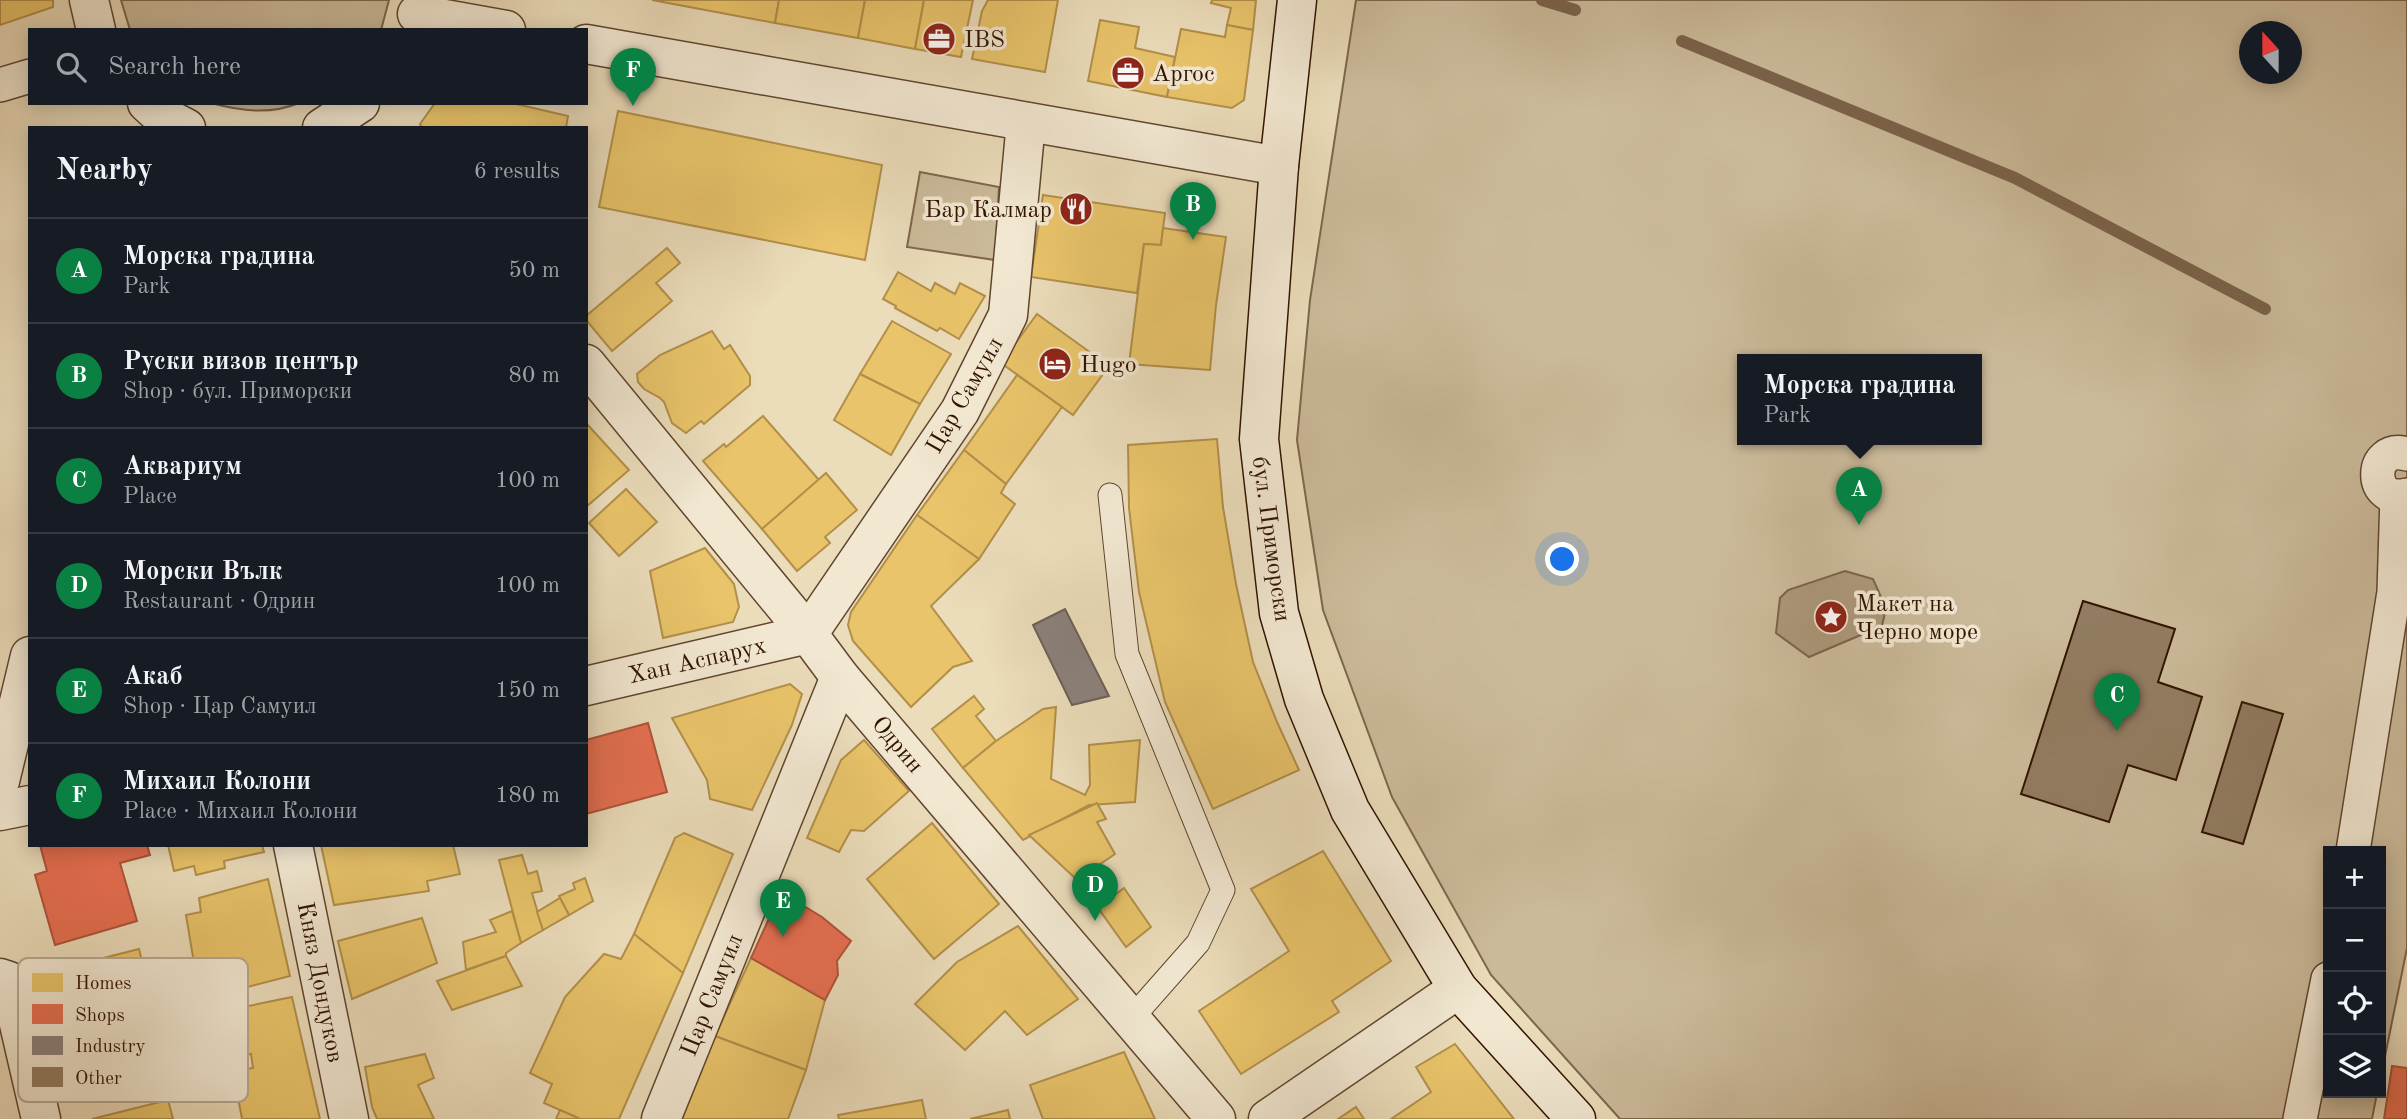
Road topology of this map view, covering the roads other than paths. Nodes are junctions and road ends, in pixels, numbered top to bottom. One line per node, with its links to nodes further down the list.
1 (89, 0): 4 (street)
2 (1297, 0): 12 (street, бул. Приморски)
3 (415, 14): 5 (street)
4 (96, 28)
5 (495, 28)
6 (588, 44): 10 (street)
7 (28, 77): 8 (street)
8 (0, 85)
9 (357, 105): 11 (street)
10 (1026, 121): 12 (street); 17 (street, Цар Самуил)
11 (325, 126)
12 (1279, 166): 27 (street, бул. Приморски)
13 (588, 366): 17 (street, Одрин)
14 (2406, 444): 16 (street)
15 (1110, 495): 30 (lane)
16 (2402, 496): 24 (street)
17 (808, 634): 19 (street, Одрин); 20 (street, Хан Аспарух)
18 (28, 664): 21 (street)
19 (840, 677): 30 (street, Одрин); 32 (street, Цар Самуил)
20 (588, 685)
21 (0, 781)
22 (28, 805): 23 (street)
23 (0, 811)
24 (2354, 846)
25 (293, 847): 31 (street, Княз Дондуков)
26 (0, 978): 29 (street)
27 (1458, 989): 34 (street); 35 (street, бул. Приморски)
28 (2323, 1004): 36 (street)
29 (18, 1020)
30 (1131, 1020): 33 (street, Одрин)
31 (349, 1119)
32 (661, 1119)
33 (1216, 1119)
34 (1268, 1119)
35 (1576, 1119)
36 (2300, 1119)

